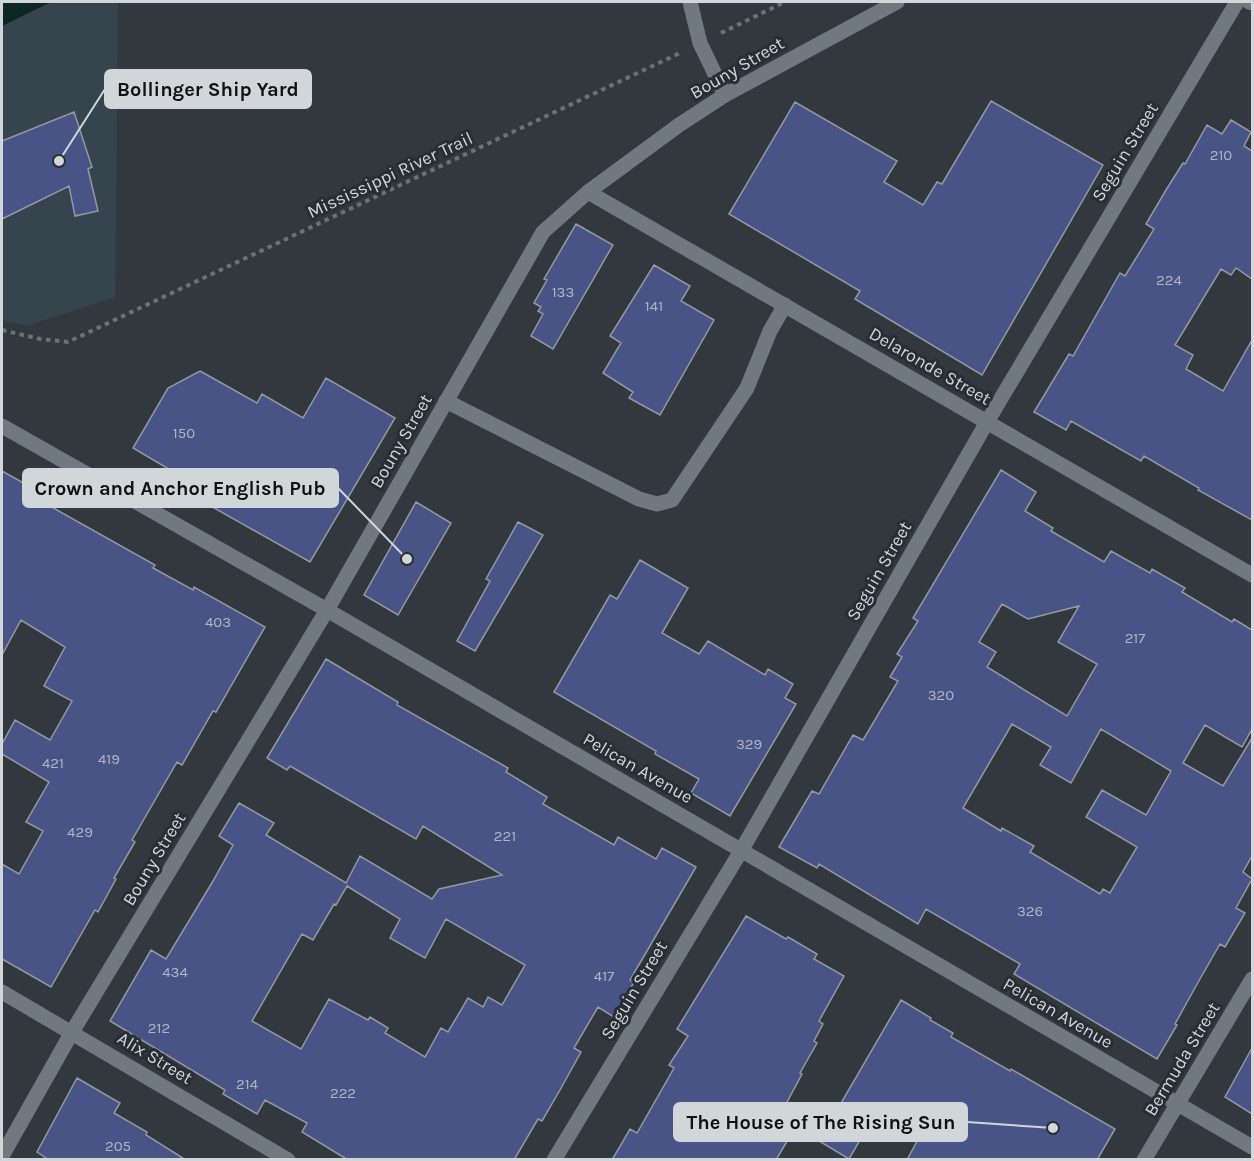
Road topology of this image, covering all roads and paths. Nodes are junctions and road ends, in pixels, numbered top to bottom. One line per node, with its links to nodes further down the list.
1 (690, 2): 5 (street)
2 (784, 2): 5 (path, Mississippi River Trail)
3 (897, 2): 6 (street, Bouny Street)
4 (1237, 2): 11 (street, Seguin Street)
5 (700, 44): 6 (street); 9 (path, Mississippi River Trail)
6 (725, 95): 7 (street, Bouny Street)
7 (588, 192): 8 (street, Delaronde Street); 10 (street, Bouny Street)
8 (785, 304): 10 (street); 11 (street, Delaronde Street)
9 (2, 330)
10 (446, 401): 14 (street, Bouny Street)
11 (987, 422): 13 (street, Delaronde Street); 15 (street, Seguin Street)
12 (2, 426): 14 (street, Pelican Avenue)
13 (1252, 575)
14 (327, 610): 15 (street, Pelican Avenue); 18 (street, Bouny Street)
15 (741, 851): 19 (street, Pelican Avenue); 23 (street, Seguin Street)
16 (1252, 979): 19 (street, Bermuda Street)
17 (2, 992): 18 (street, Alix Street)
18 (72, 1032): 21 (street, Bouny Street); 22 (street, Alix Street)
19 (1177, 1105): 20 (street, Pelican Avenue); 24 (street, Bermuda Street)
20 (1252, 1148)
21 (2, 1156)
22 (288, 1160)
23 (554, 1160)
24 (1144, 1160)

